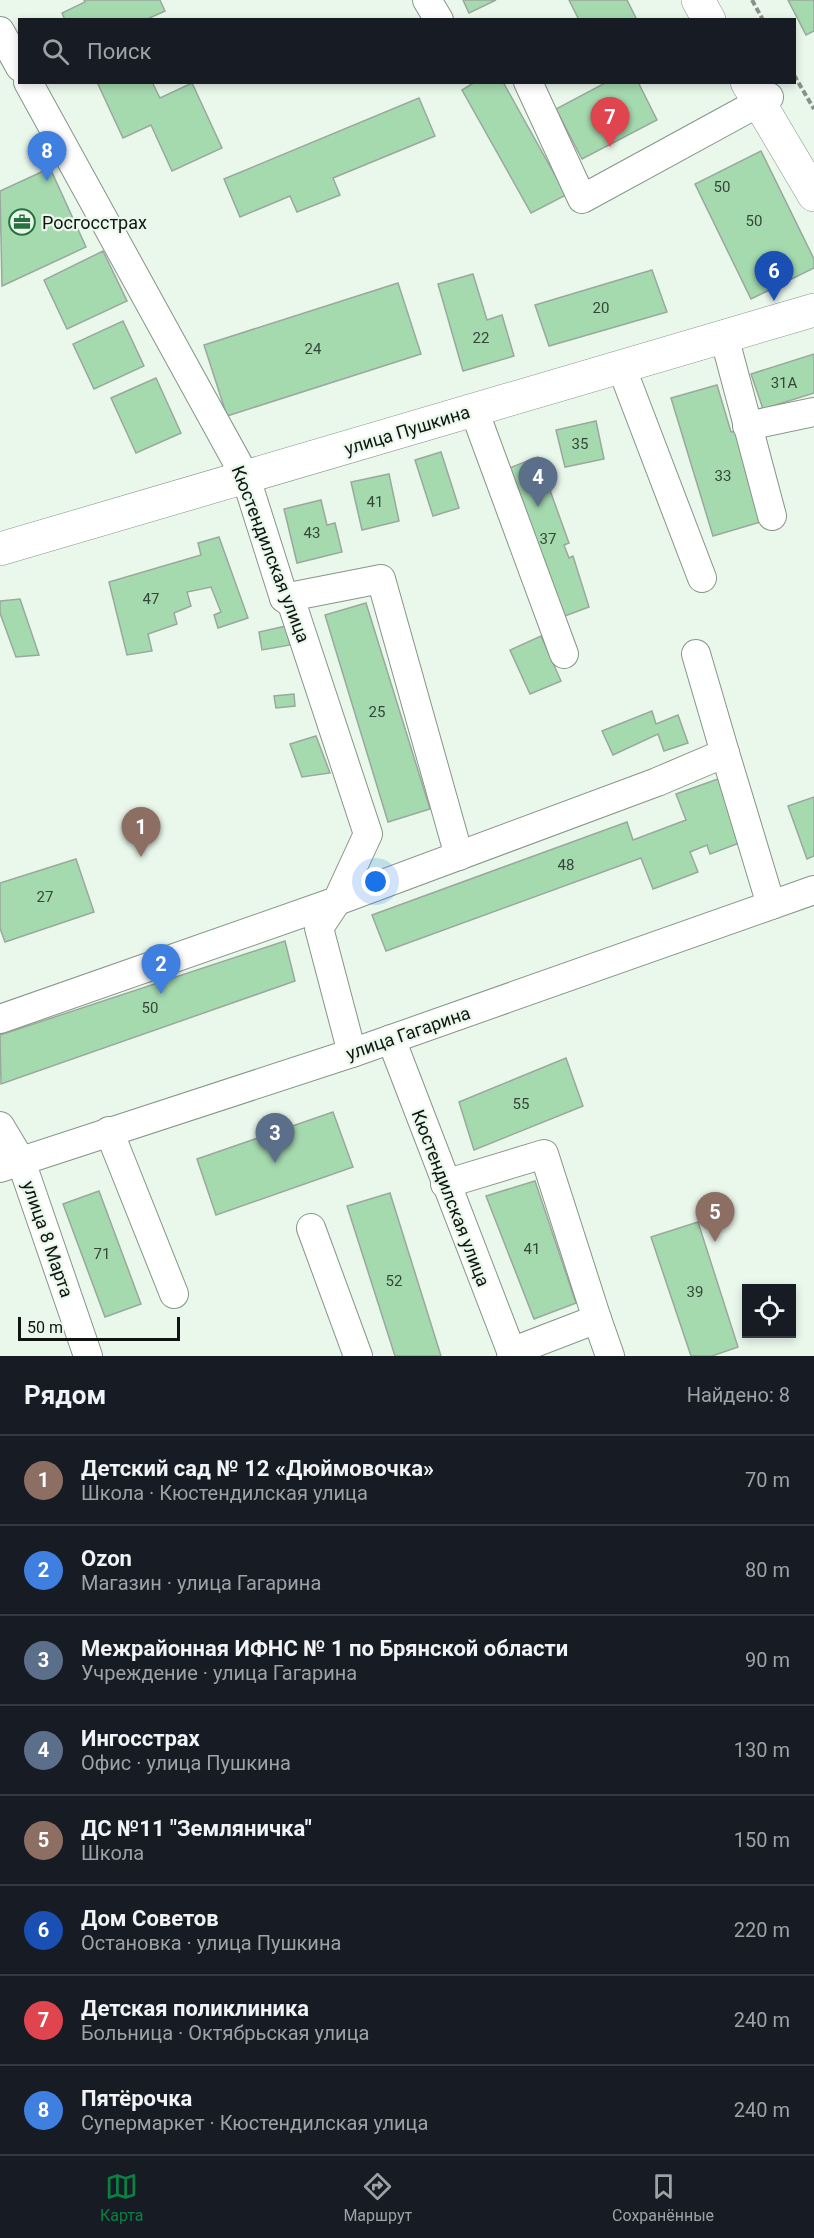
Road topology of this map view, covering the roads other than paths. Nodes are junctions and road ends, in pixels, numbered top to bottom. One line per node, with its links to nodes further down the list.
1 (427, 0): 4 (street)
2 (698, 0): 5 (main road)
3 (716, 0): 6 (main road)
4 (438, 18)
5 (708, 18)
6 (725, 18)
7 (0, 31): 8 (street)
8 (18, 63)
9 (29, 84): 20 (street, Кюстендилская улица)
10 (529, 84): 11 (street)
11 (759, 91): 12 (main road); 13 (main road)
12 (814, 174)
13 (814, 195)
14 (814, 310): 15 (main road, улица Пушкина)
15 (723, 336): 16 (main road, улица Пушкина); 19 (street)
16 (621, 366): 17 (main road, улица Пушкина); 23 (street)
17 (474, 410): 20 (main road, улица Пушкина); 25 (street)
18 (814, 412): 19 (street)
19 (747, 426): 21 (street)
20 (246, 478): 22 (main road, улица Пушкина); 24 (street, Кюстендилская улица)
21 (772, 516)
22 (0, 549)
23 (702, 579)
24 (284, 598): 28 (street); 30 (street, Кюстендилская улица)
25 (564, 654)
26 (696, 654): 27 (street)
27 (725, 753): 28 (street); 31 (street)
28 (459, 856): 30 (street)
29 (814, 890): 31 (street, улица Гагарина)
30 (338, 902): 32 (street); 34 (street, Кюстендилская улица)
31 (771, 905): 33 (street, улица Гагарина)
32 (0, 1019)
33 (391, 1039): 34 (street, улица Гагарина); 38 (street, Кюстендилская улица)
34 (352, 1053): 36 (street, улица Гагарина)
35 (0, 1126): 37 (street, улица 8 Марта)
36 (109, 1131): 37 (street, улица Гагарина); 40 (street)
37 (11, 1164): 43 (street, улица 8 Марта)
38 (445, 1184): 41 (street); 42 (street, Кюстендилская улица)
39 (310, 1228): 44 (street)
40 (174, 1294)
41 (597, 1320): 42 (street); 45 (street)
42 (512, 1354)
43 (88, 1356)
44 (358, 1356)
45 (610, 1356)

